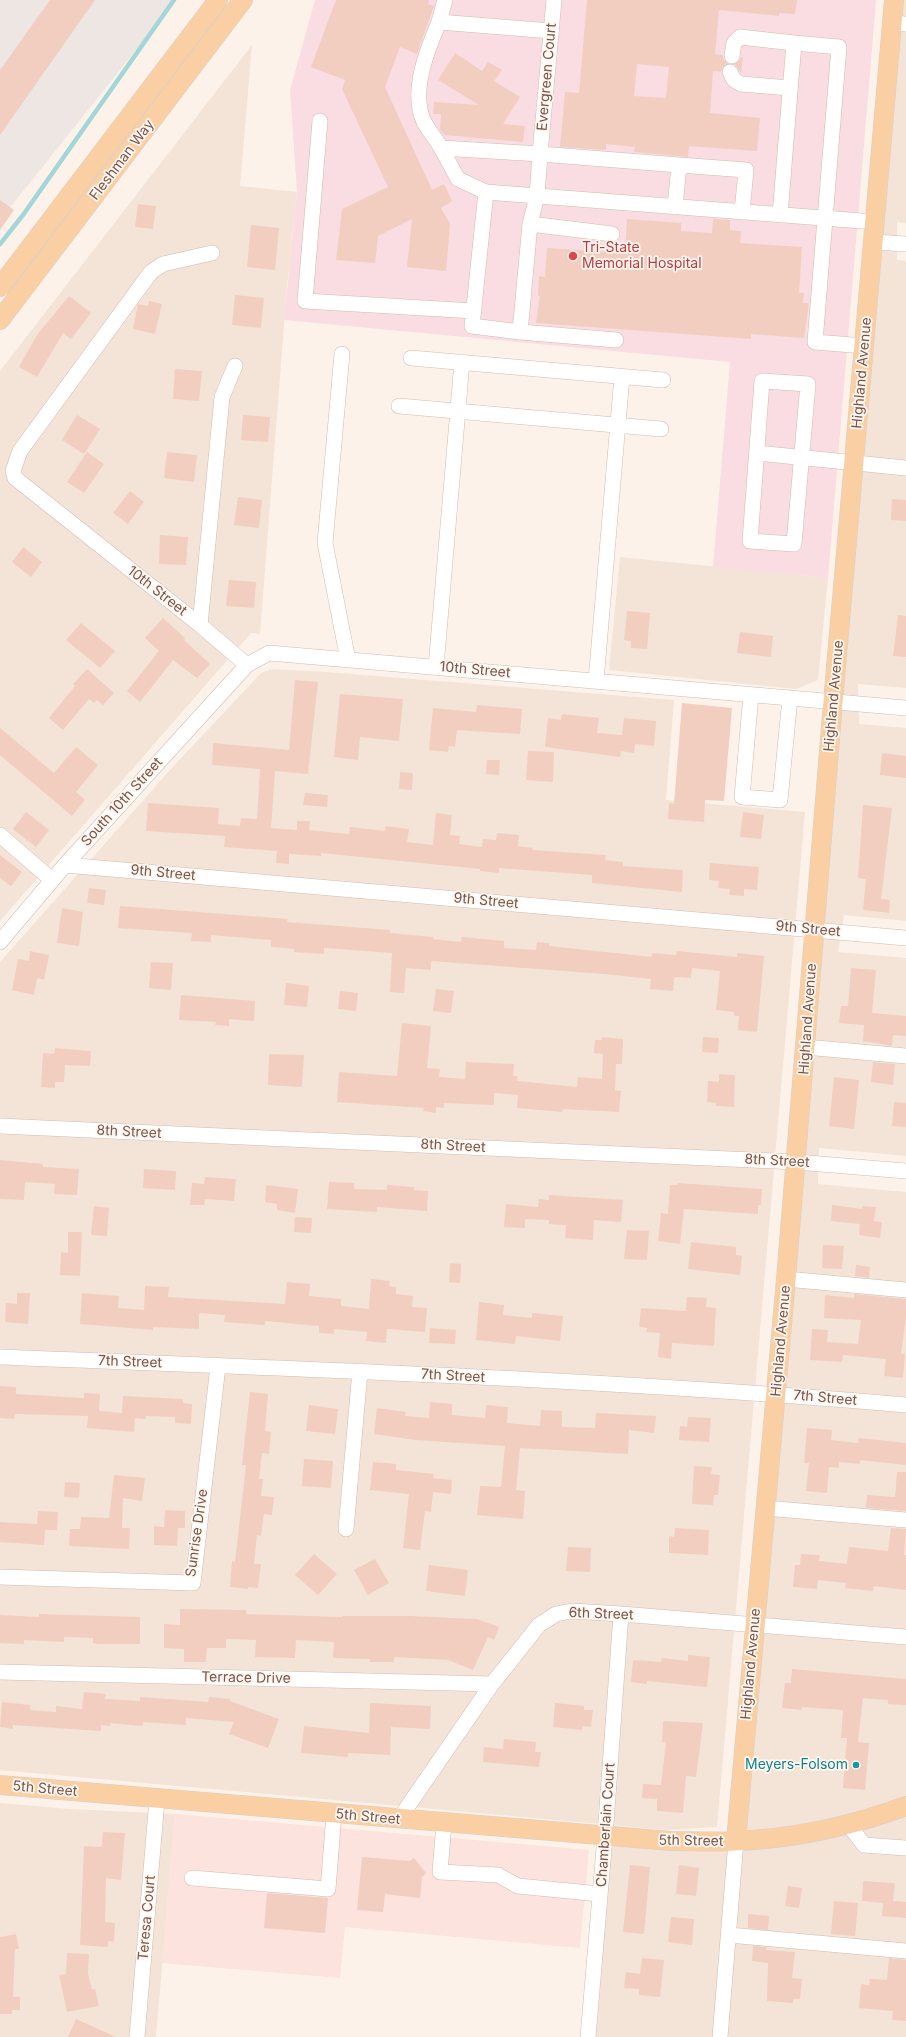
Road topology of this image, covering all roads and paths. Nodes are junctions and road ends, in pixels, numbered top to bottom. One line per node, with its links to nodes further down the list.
1 (218, 0): 29 (main road, Fleshman Way)
2 (243, 0): 31 (main road, Fleshman Way)
3 (445, 0): 6 (street)
4 (554, 0): 8 (street, Evergreen Court)
5 (894, 0): 7 (main road, Highland Avenue)
6 (439, 22): 8 (street); 14 (street)
7 (899, 23): 23 (main road, Highland Avenue)
8 (551, 31): 15 (street, Evergreen Court)
9 (794, 43): 10 (street); 12 (street); 22 (street)
10 (732, 56)
11 (730, 72): 12 (street)
12 (790, 88): 21 (street)
13 (320, 122): 30 (street)
14 (441, 148): 15 (street); 17 (street)
15 (540, 154): 16 (street); 18 (street, Evergreen Court)
16 (679, 165): 19 (street); 20 (street)
17 (486, 192): 18 (street); 30 (street)
18 (538, 196): 19 (street); 24 (street, Evergreen Court)
19 (675, 207): 20 (street)
20 (742, 212): 21 (street)
21 (780, 215): 22 (street)
22 (825, 218): 23 (street); 34 (street)
23 (875, 222): 26 (main road, Highland Avenue)
24 (530, 224): 25 (street); 32 (street, Evergreen Court)
25 (612, 234)
26 (874, 242): 27 (street); 34 (main road, Highland Avenue)
27 (906, 244)
28 (212, 253): 49 (street, 10th Street)
29 (0, 287)
30 (474, 311): 32 (street)
31 (0, 320)
32 (520, 332): 33 (street)
33 (616, 340)
34 (865, 346): 47 (main road, Highland Avenue)
35 (342, 354): 50 (street)
36 (411, 358): 37 (street)
37 (462, 362): 39 (street); 42 (street)
38 (235, 366): 49 (street)
39 (622, 376): 40 (street); 43 (street)
40 (663, 380)
41 (398, 406): 42 (street)
42 (458, 411): 43 (street); 52 (street)
43 (618, 425): 44 (street); 53 (street)
44 (661, 429)
45 (757, 453): 46 (street); 46 (street); 46 (street)
46 (802, 458): 47 (street)
47 (854, 463): 48 (street); 56 (main road, Highland Avenue)
48 (906, 468)
49 (200, 625): 51 (street, 10th Street)
50 (348, 660): 51 (street, 10th Street); 52 (street, 10th Street)
51 (247, 665): 59 (street, South 10th Street)
52 (436, 666): 53 (street, 10th Street)
53 (596, 681): 54 (street, 10th Street)
54 (751, 695): 55 (street, 10th Street); 55 (street)
55 (790, 698): 56 (street, 10th Street)
56 (833, 702): 57 (street, 10th Street); 61 (main road, Highland Avenue)
57 (906, 708)
58 (0, 835): 60 (street)
59 (65, 865): 60 (street, South 10th Street); 61 (street, 9th Street)
60 (52, 880): 63 (street, South 10th Street)
61 (814, 930): 62 (street, 9th Street); 64 (main road, Highland Avenue)
62 (906, 938)
63 (0, 942)
64 (805, 1047): 65 (street); 67 (main road, Highland Avenue)
65 (906, 1056)
66 (0, 1126): 67 (street, 8th Street)
67 (796, 1162): 68 (street, 8th Street); 69 (main road, Highland Avenue)
68 (906, 1172)
69 (786, 1279): 70 (street); 74 (main road, Highland Avenue)
70 (906, 1290)
71 (0, 1357): 72 (street, 7th Street)
72 (218, 1366): 73 (street, 7th Street); 79 (street, Sunrise Drive)
73 (360, 1371): 74 (street, 7th Street); 78 (street)
74 (776, 1394): 75 (street, 7th Street); 76 (main road, Highland Avenue)
75 (906, 1405)
76 (765, 1508): 77 (street); 81 (main road, Highland Avenue)
77 (906, 1520)
78 (346, 1529)
79 (0, 1577)
80 (621, 1614): 81 (street, 6th Street); 84 (street, 6th Street); 92 (street, Chamberlain Court)
81 (755, 1624): 82 (street, 6th Street); 93 (main road, Highland Avenue)
82 (906, 1637)
83 (0, 1672): 84 (street, Terrace Drive)
84 (492, 1684): 89 (street, 6th Street)
85 (0, 1785): 86 (main road, 5th Street)
86 (157, 1800): 88 (main road, 5th Street); 99 (street, Teresa Court)
87 (906, 1806): 91 (main road, 5th Street)
88 (334, 1814): 89 (main road, 5th Street); 95 (street)
89 (399, 1819): 90 (main road, 5th Street)
90 (444, 1823): 92 (main road, 5th Street); 96 (street)
91 (848, 1824): 93 (main road, 5th Street); 94 (street)
92 (605, 1837): 93 (main road, 5th Street); 96 (street, Chamberlain Court)
93 (736, 1841): 97 (street, Highland Avenue)
94 (906, 1848)
95 (192, 1878)
96 (600, 1894): 100 (street, Chamberlain Court)
97 (729, 1935): 98 (street); 101 (street, Highland Avenue)
98 (906, 1951)
99 (137, 2037)
100 (588, 2037)
101 (720, 2037)

